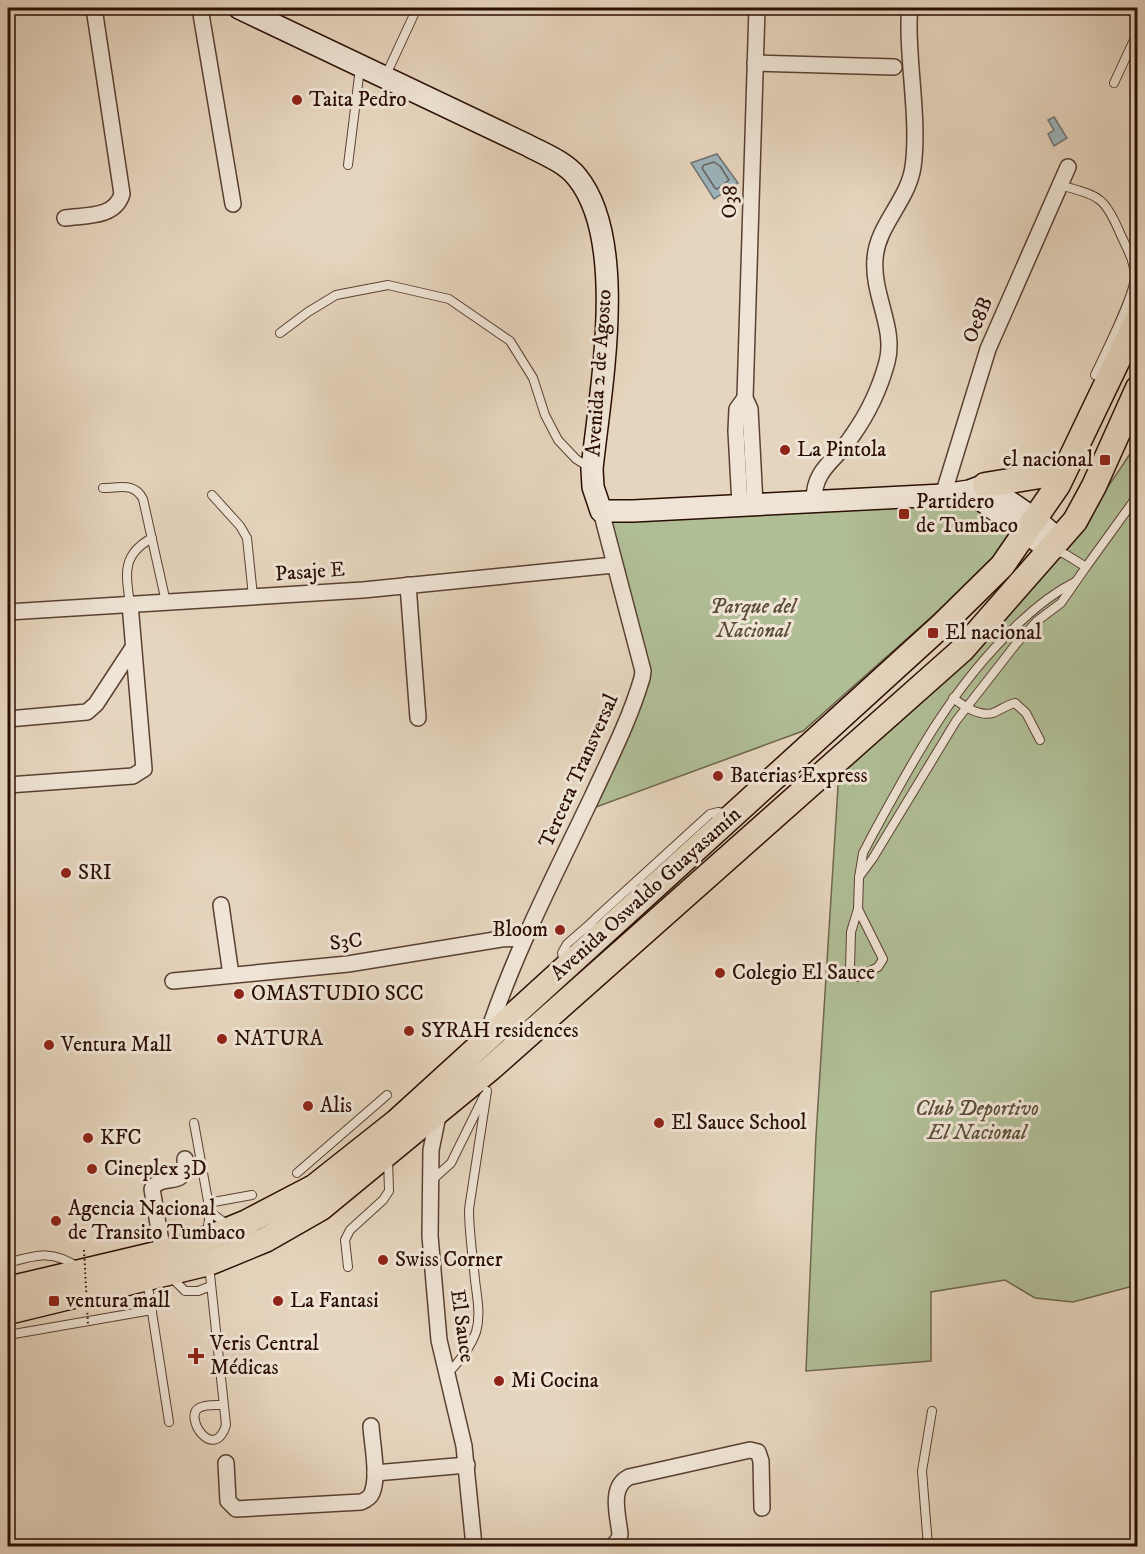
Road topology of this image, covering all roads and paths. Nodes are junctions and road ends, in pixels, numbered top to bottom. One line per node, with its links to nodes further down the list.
1 (94, 8): 17 (street)
2 (200, 8): 16 (street)
3 (239, 8): 9 (main road, Avenida 2 de Agosto)
4 (417, 8): 11 (lane)
5 (757, 8): 8 (street, O38)
6 (910, 8): 29 (street)
7 (1137, 39): 12 (lane)
8 (755, 63): 10 (street); 30 (street, O38)
9 (360, 65): 11 (main road, Avenida 2 de Agosto); 13 (lane)
10 (894, 67)
11 (385, 77): 22 (main road, Avenida 2 de Agosto)
12 (1114, 83)
13 (348, 165)
14 (1068, 166): 15 (street, Oe8B)
15 (1060, 185): 20 (lane); 27 (street, Oe8B)
16 (233, 204)
17 (65, 218)
18 (1137, 318): 23 (main road, Avenida Oswaldo Guayasamín)
19 (280, 333): 22 (lane)
20 (1095, 375)
21 (1137, 388): 34 (main road, Avenida Oswaldo Guayasamín)
22 (592, 469): 31 (main road, Avenida 2 de Agosto)
23 (1064, 472): 25 (main road); 32 (main road, Avenida Oswaldo Guayasamín)
24 (103, 488): 33 (lane)
25 (977, 488): 27 (main road); 32 (main road)
26 (212, 495): 39 (lane)
27 (943, 495): 29 (main road)
28 (1137, 495): 36 (lane)
29 (814, 500): 30 (main road)
30 (747, 504): 31 (main road)
31 (601, 511): 35 (street, Tercera Transversal)
32 (1031, 526): 34 (main road); 56 (main road, Avenida Oswaldo Guayasamín)
33 (152, 538): 40 (lane); 41 (lane)
34 (1058, 548): 36 (lane); 57 (main road, Avenida Oswaldo Guayasamín)
35 (614, 565): 38 (street, Pasaje E); 53 (street, Tercera Transversal)
36 (1086, 567): 37 (lane)
37 (1075, 582): 44 (lane); 45 (lane)
38 (408, 585): 39 (street, Pasaje E); 46 (street)
39 (253, 596): 40 (street, Pasaje E)
40 (166, 602): 41 (street, Pasaje E)
41 (130, 604): 42 (street, Pasaje E); 43 (street)
42 (8, 612)
43 (132, 648): 47 (street); 49 (street)
44 (953, 698): 45 (lane); 50 (lane)
45 (967, 707): 48 (lane); 50 (lane)
46 (418, 718)
47 (8, 719)
48 (1040, 740)
49 (8, 785)
50 (859, 878): 52 (lane)
51 (221, 905): 54 (street)
52 (858, 909): 52 (lane)
53 (524, 938): 54 (street, S3C); 56 (street, Tercera Transversal)
54 (231, 975): 55 (street, S3C)
55 (173, 981)
56 (486, 1039): 61 (main road, Avenida Oswaldo Guayasamín)
57 (489, 1079): 59 (main road, Avenida Oswaldo Guayasamín); 65 (lane); 81 (lane)
58 (387, 1095): 61 (lane)
59 (439, 1111): 62 (main road, Avenida Oswaldo Guayasamín); 65 (street, El Sauce)
60 (194, 1123): 67 (lane)
61 (349, 1146): 64 (lane); 69 (main road, Avenida Oswaldo Guayasamín)
62 (387, 1154): 73 (lane); 75 (main road, Avenida Oswaldo Guayasamín)
63 (184, 1159): 74 (street)
64 (297, 1173)
65 (431, 1181): 81 (street, El Sauce)
66 (252, 1195): 67 (lane)
67 (208, 1203): 68 (lane)
68 (210, 1212): 69 (lane); 70 (lane)
69 (233, 1228): 70 (main road, Avenida Oswaldo Guayasamín)
70 (206, 1239): 74 (main road, Avenida Oswaldo Guayasamín)
71 (84, 1260): 72 (lane); 74 (main road, Avenida Oswaldo Guayasamín); 76 (main road, Avenida Oswaldo Guayasamín); 79 (path, bridge)
72 (8, 1263)
73 (348, 1267)
74 (160, 1268): 75 (main road, Avenida Oswaldo Guayasamín); 77 (lane); 78 (main road, Avenida Oswaldo Guayasamín)
75 (210, 1275): 82 (lane)
76 (8, 1289)
77 (152, 1310): 80 (lane); 84 (lane)
78 (8, 1312)
79 (88, 1325)
80 (8, 1335)
81 (447, 1374): 87 (street, El Sauce)
82 (223, 1405): 82 (lane)
83 (932, 1411): 92 (lane)
84 (169, 1422)
85 (371, 1425): 88 (street)
86 (226, 1463): 88 (street)
87 (467, 1465): 88 (street); 90 (street, El Sauce)
88 (375, 1473)
89 (762, 1508): 91 (street)
90 (474, 1546)
91 (613, 1546)
92 (928, 1546)

